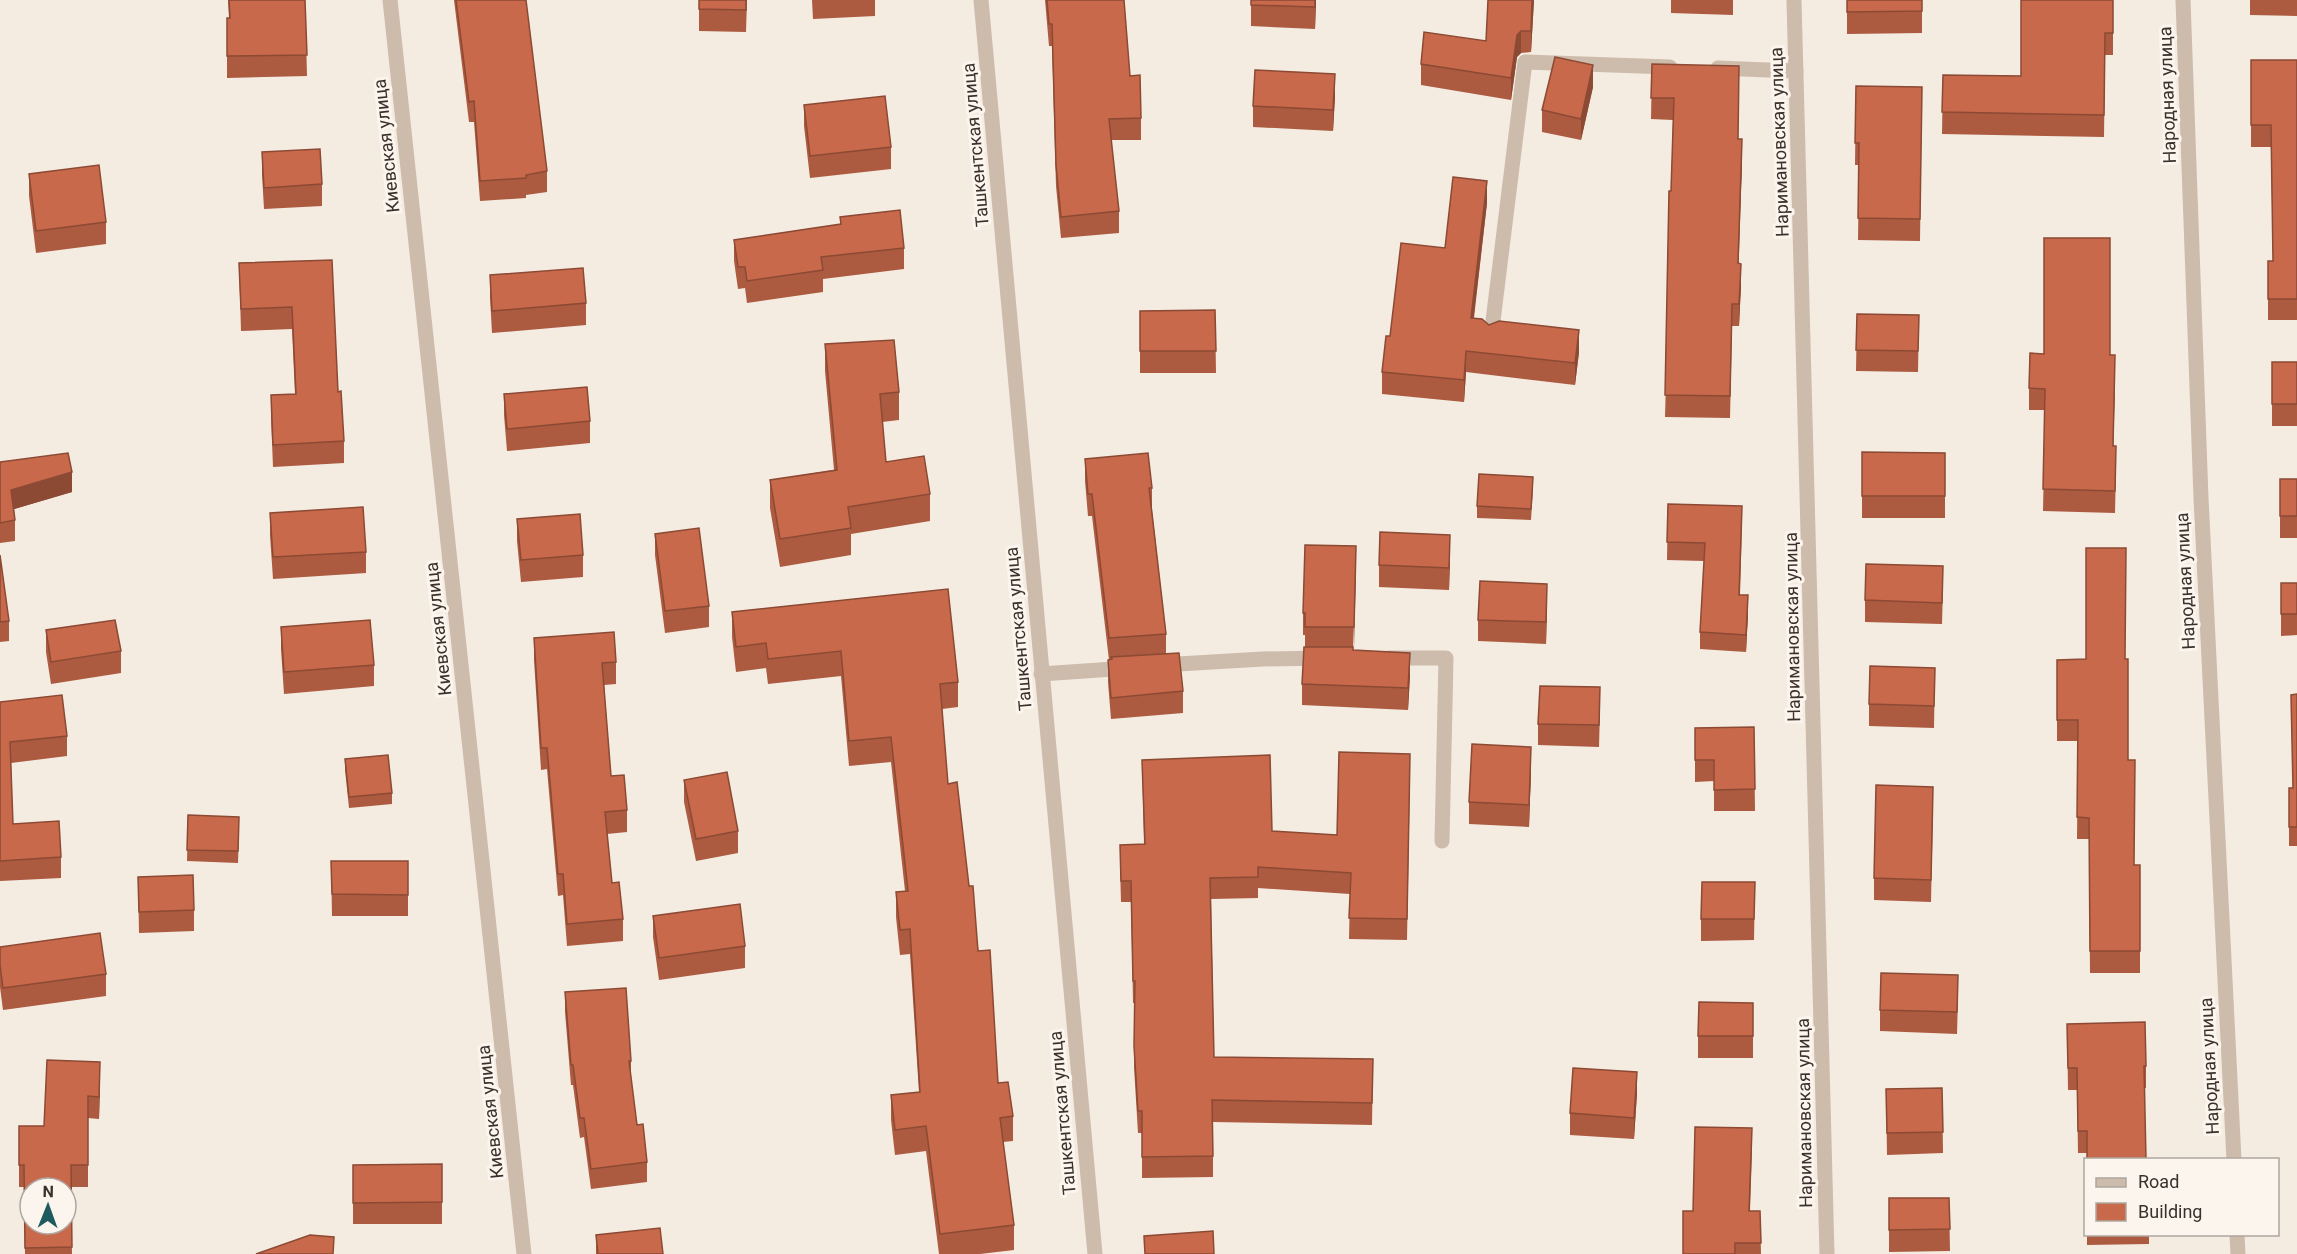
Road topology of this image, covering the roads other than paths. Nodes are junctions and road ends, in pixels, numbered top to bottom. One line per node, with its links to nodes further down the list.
1 (390, 0): 13 (street, Киевская улица)
2 (981, 0): 9 (street, Ташкентская улица)
3 (1794, 0): 5 (street, Наримановская улица)
4 (2184, 0): 11 (street, Народная улица)
5 (1796, 71): 6 (street); 15 (street, Наримановская улица)
6 (1491, 337)
7 (1343, 658): 9 (street)
8 (1377, 658): 10 (street)
9 (1041, 674): 14 (street, Ташкентская улица)
10 (1442, 841)
11 (2234, 1158)
12 (2237, 1236): 16 (street)
13 (524, 1254)
14 (1095, 1254)
15 (1827, 1254)
16 (2238, 1254)

